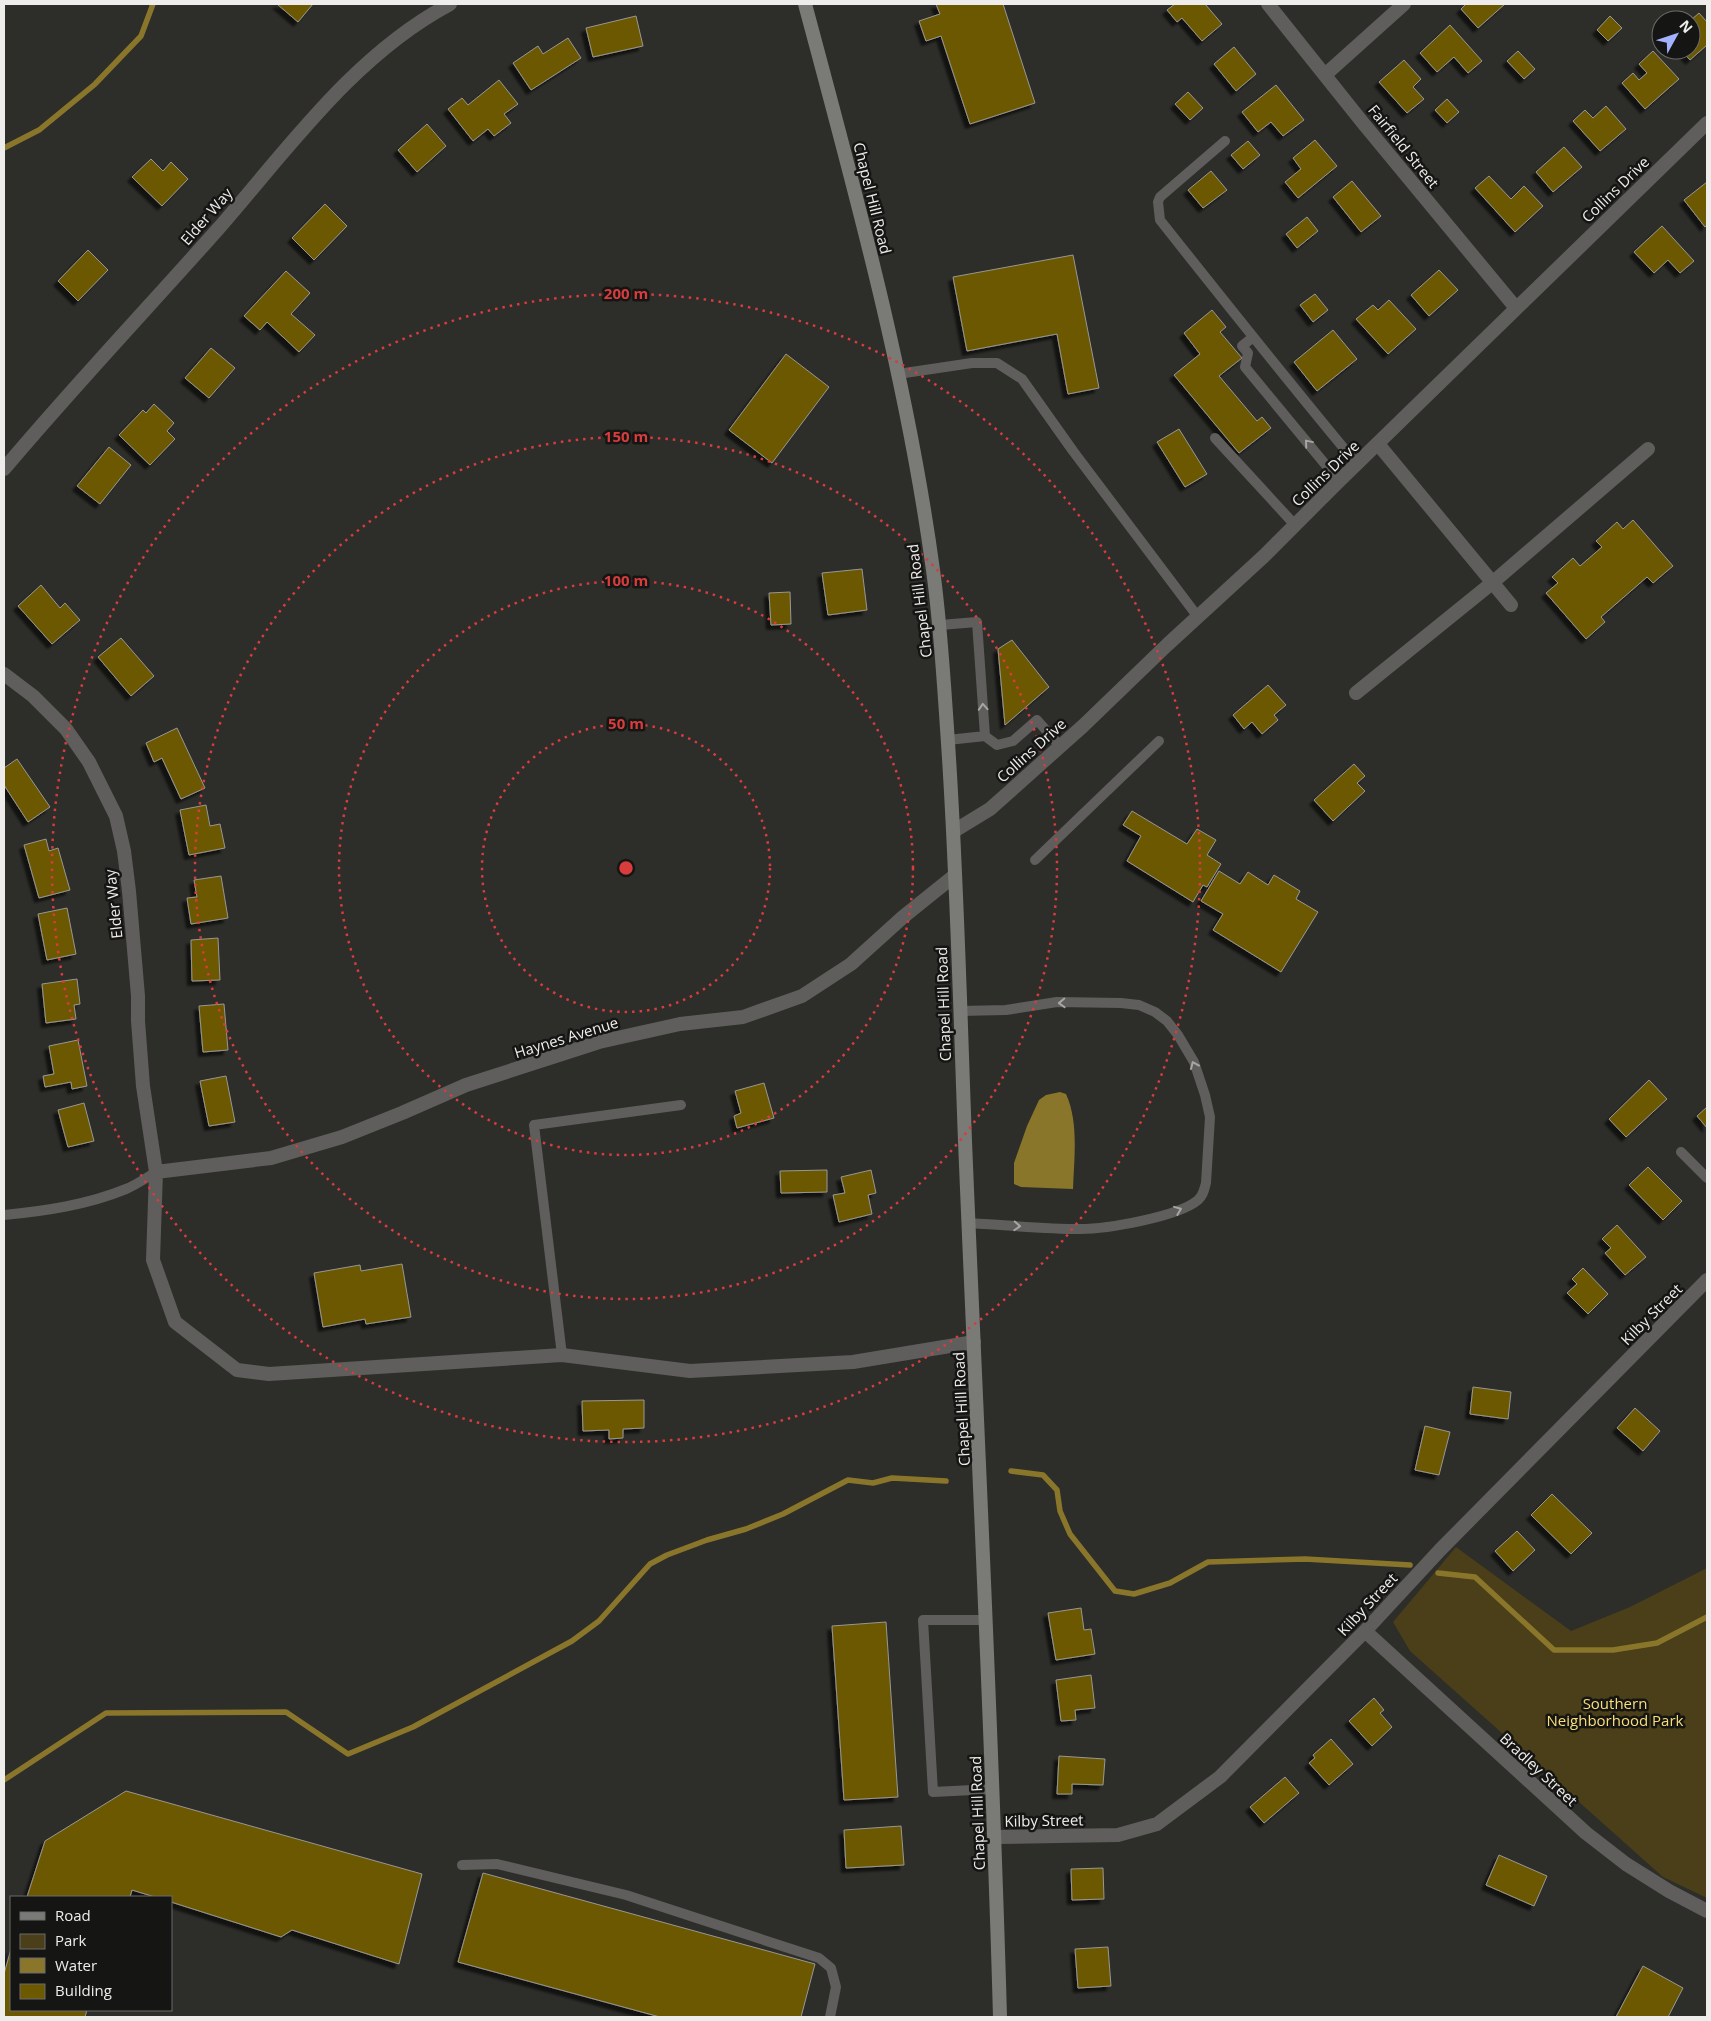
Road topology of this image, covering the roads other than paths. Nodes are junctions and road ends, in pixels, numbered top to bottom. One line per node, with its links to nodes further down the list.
1 (450, 4): 15 (street, Elder Way)
2 (805, 4): 10 (main road, Chapel Hill Road)
3 (1268, 4): 5 (street, Fairfield Street)
4 (1404, 4): 5 (street)
5 (1326, 74): 8 (street, Fairfield Street)
6 (1707, 123): 8 (street, Collins Drive)
7 (1225, 141): 9 (lane)
8 (1516, 308): 12 (street, Collins Drive)
9 (1252, 338): 14 (lane); 16 (lane, one-way to 9)
10 (898, 374): 20 (lane); 21 (main road, Chapel Hill Road)
11 (1215, 438): 17 (lane)
12 (1378, 444): 14 (street, Collins Drive); 18 (street)
13 (1648, 449): 18 (street)
14 (1357, 464): 16 (street, Collins Drive)
15 (4, 469)
16 (1338, 481): 17 (street, Collins Drive)
17 (1295, 525): 20 (street, Collins Drive)
18 (1492, 583): 19 (street); 23 (street)
19 (1510, 605)
20 (1198, 617): 27 (street, Collins Drive)
21 (940, 625): 24 (lane, one-way to 21); 25 (main road, Chapel Hill Road)
22 (4, 674): 34 (street, Elder Way)
23 (1356, 693)
24 (985, 736): 25 (lane); 27 (lane)
25 (948, 740): 28 (main road, Chapel Hill Road)
26 (1159, 741): 29 (lane)
27 (1060, 746): 28 (street, Collins Drive)
28 (954, 831): 30 (main road, Chapel Hill Road)
29 (1035, 860)
30 (954, 876): 31 (main road, Chapel Hill Road); 34 (street, Haynes Avenue)
31 (960, 1011): 37 (main road, Chapel Hill Road); 37 (lane, one-way to 31)
32 (682, 1105): 40 (lane)
33 (1681, 1152): 35 (lane)
34 (156, 1172): 36 (lane); 40 (street, Elder Way)
35 (1707, 1178)
36 (4, 1215)
37 (969, 1223): 39 (main road, Chapel Hill Road)
38 (1707, 1280): 42 (street, Kilby Street)
39 (974, 1342): 40 (street, Elder Way); 41 (main road, Chapel Hill Road)
40 (562, 1355)
41 (986, 1620): 43 (main road, Chapel Hill Road); 43 (lane)
42 (1365, 1631): 44 (street, Kilby Street); 46 (street, Bradley Street)
43 (993, 1789): 44 (main road, Chapel Hill Road)
44 (995, 1837): 48 (main road, Chapel Hill Road)
45 (462, 1865): 47 (lane)
46 (1707, 1911)
47 (830, 2017)
48 (1000, 2017)

